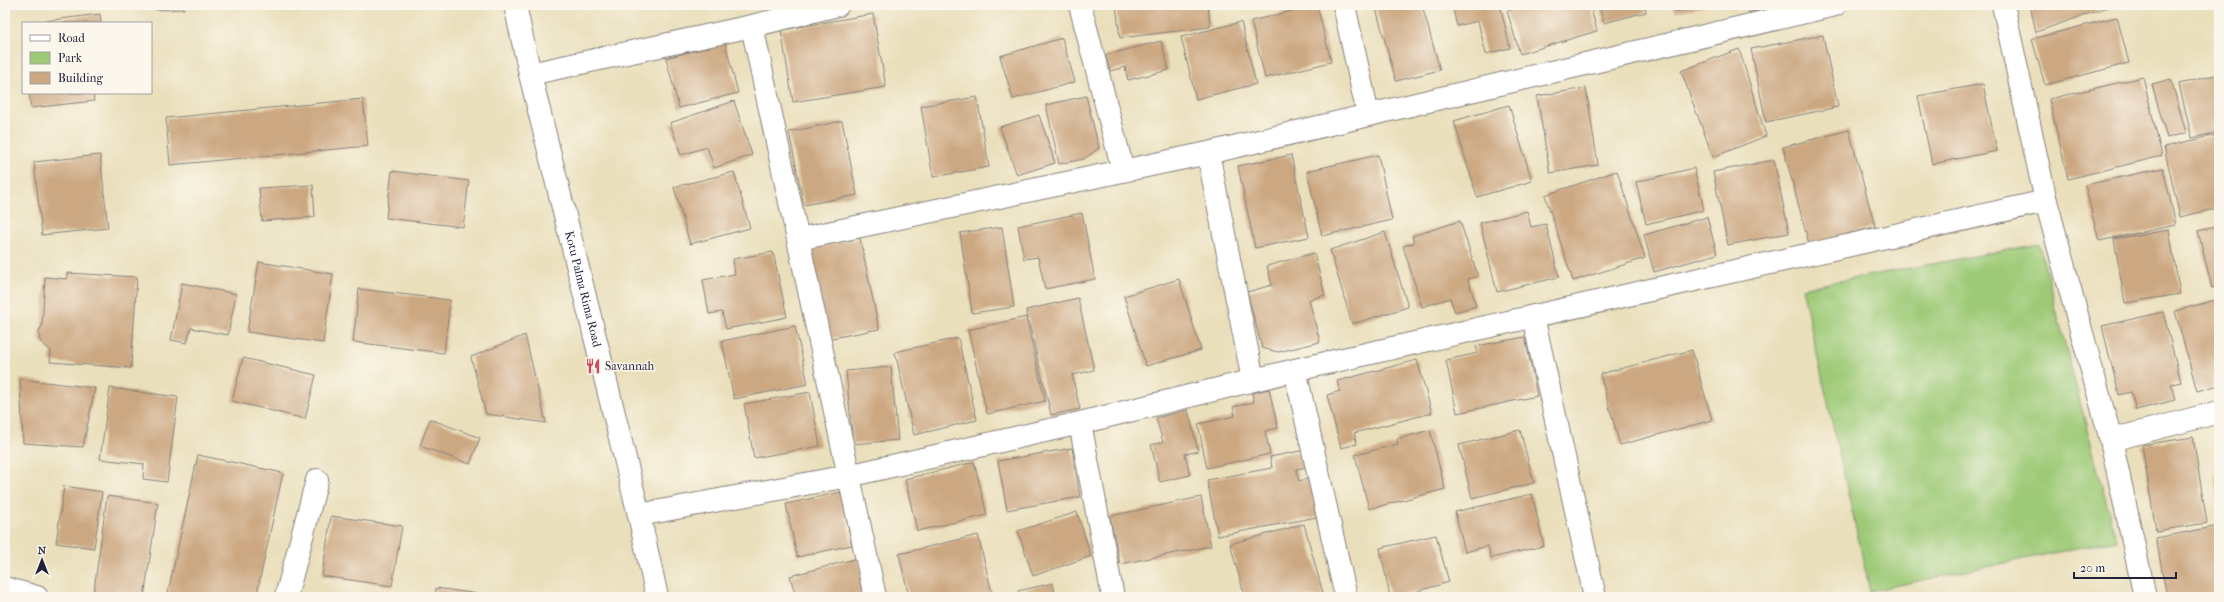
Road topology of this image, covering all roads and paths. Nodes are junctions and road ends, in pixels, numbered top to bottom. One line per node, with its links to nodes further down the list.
1 (516, 5): 8 (street, Kotu Palma Rima Road)
2 (838, 5): 7 (street)
3 (1080, 5): 11 (street)
4 (1344, 5): 9 (street)
5 (1835, 5): 9 (street)
6 (2003, 5): 12 (street)
7 (752, 26): 8 (street); 13 (street)
8 (530, 74): 22 (street, Kotu Palma Rima Road)
9 (1368, 115): 10 (street)
10 (1208, 153): 11 (street); 16 (street)
11 (1123, 170): 13 (street)
12 (2046, 201): 14 (street); 19 (street)
13 (799, 239): 20 (street)
14 (1533, 316): 15 (street); 30 (street)
15 (1295, 370): 16 (street); 29 (street)
16 (1253, 380): 18 (street)
17 (2219, 412): 19 (street)
18 (1080, 423): 20 (street); 28 (street)
19 (2111, 440): 31 (street)
20 (848, 476): 22 (street); 27 (street)
21 (317, 480): 25 (street)
22 (639, 514): 26 (street, Kotu Palma Rima Road)
23 (5, 588): 24 (street)
24 (37, 597)
25 (286, 597)
26 (657, 597)
27 (874, 597)
28 (1113, 597)
29 (1346, 597)
30 (1595, 597)
31 (2145, 597)

